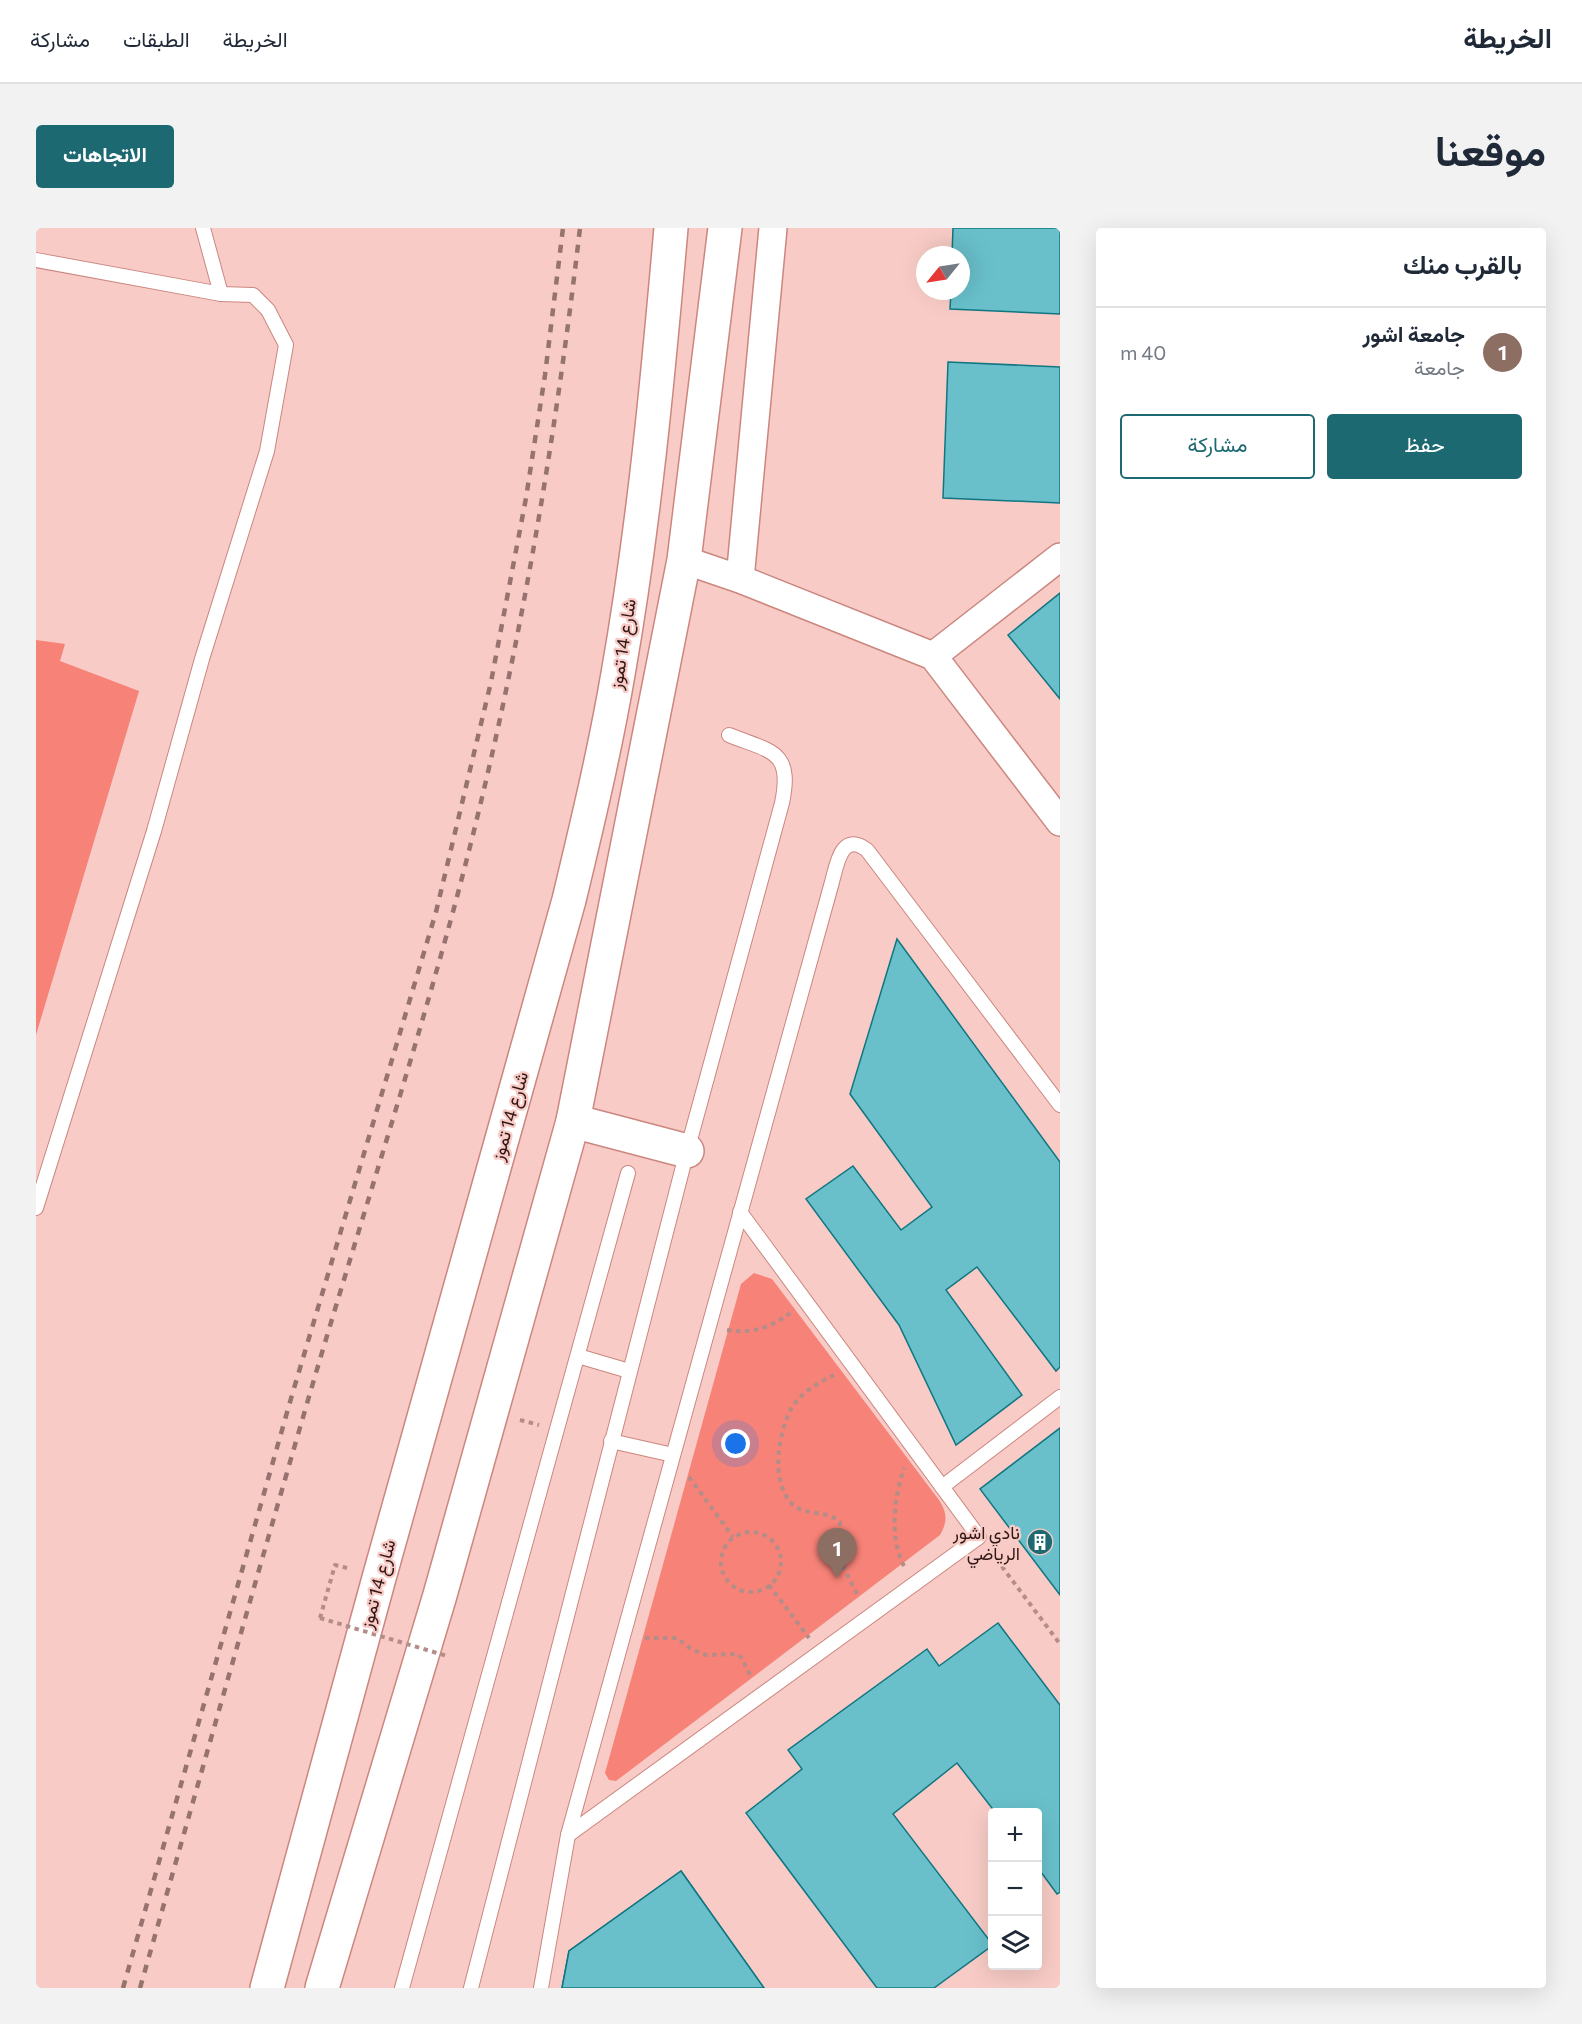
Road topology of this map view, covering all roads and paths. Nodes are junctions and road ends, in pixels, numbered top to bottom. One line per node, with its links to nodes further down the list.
1 (203, 228): 6 (lane)
2 (670, 228): 43 (main road, شارع 14 تموز)
3 (725, 228): 8 (main road)
4 (773, 228): 9 (street)
5 (36, 260): 6 (lane)
6 (221, 294): 17 (lane)
7 (1060, 557): 10 (street)
8 (684, 561): 9 (street); 14 (main road)
9 (740, 579): 10 (street)
10 (933, 656): 12 (street)
11 (729, 735): 15 (lane)
12 (1060, 822)
13 (1060, 1105): 18 (lane)
14 (573, 1120): 15 (main road); 25 (main road)
15 (687, 1150): 23 (lane)
16 (628, 1173): 21 (lane)
17 (36, 1208)
18 (740, 1212): 19 (lane); 20 (lane)
19 (806, 1301): 20 (path); 22 (lane)
20 (708, 1327): 29 (lane)
21 (578, 1356): 23 (lane); 26 (lane)
22 (856, 1370): 28 (lane); 36 (path)
23 (629, 1371): 27 (lane)
24 (1060, 1397): 30 (lane)
25 (491, 1413): 26 (path); 44 (main road)
26 (558, 1429): 45 (lane)
27 (610, 1441): 29 (lane); 46 (lane)
28 (912, 1445): 30 (lane); 34 (path)
29 (673, 1455): 31 (path); 37 (lane)
30 (942, 1487): 32 (lane)
31 (733, 1537): 35 (path); 35 (path)
32 (980, 1537): 34 (lane); 38 (path)
33 (335, 1565): 40 (path, bridge)
34 (914, 1585): 36 (lane)
35 (769, 1586): 39 (path)
36 (871, 1616): 39 (lane)
37 (622, 1637): 41 (path); 42 (lane)
38 (1060, 1644)
39 (820, 1653): 41 (lane)
40 (447, 1656)
41 (760, 1696): 42 (lane)
42 (568, 1835): 47 (lane)
43 (267, 1988)
44 (322, 1988)
45 (402, 1988)
46 (471, 1988)
47 (541, 1988)

